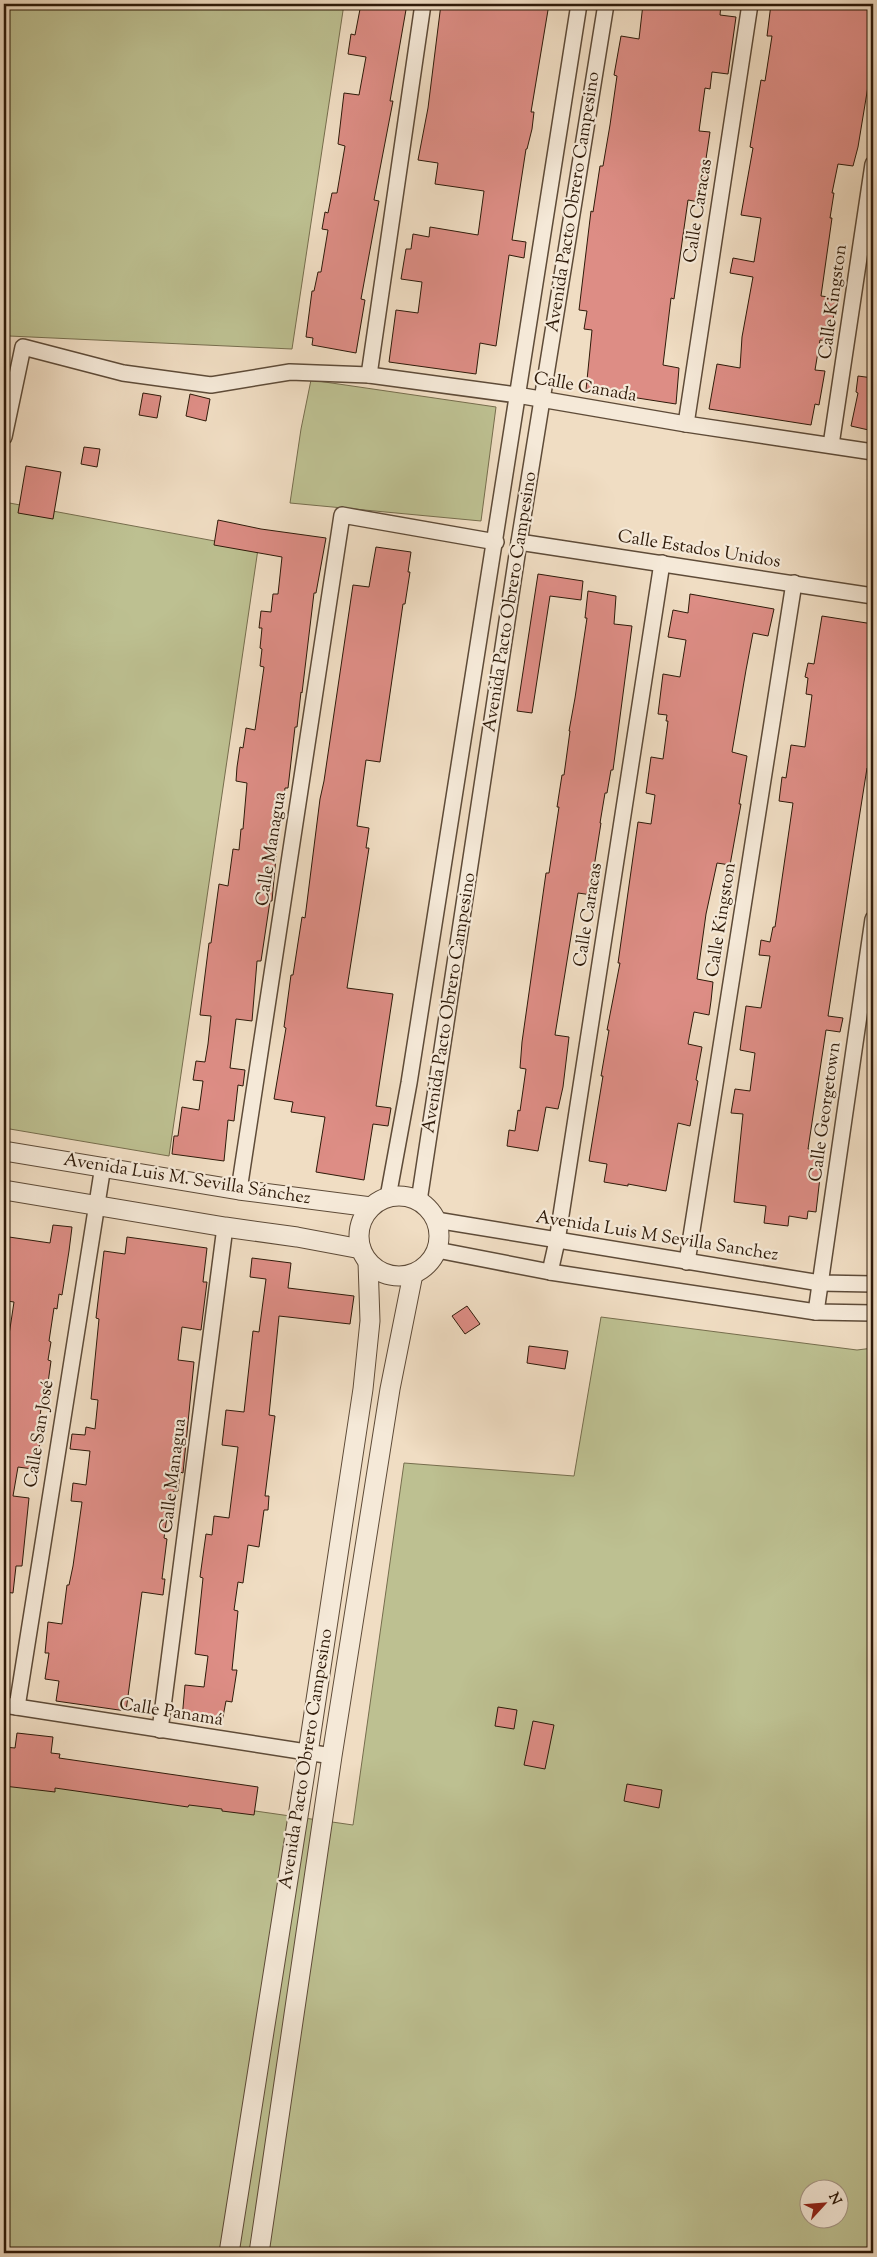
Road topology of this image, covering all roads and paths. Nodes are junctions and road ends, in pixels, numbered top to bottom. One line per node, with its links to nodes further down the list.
1 (424, 4): 6 (street)
2 (579, 4): 7 (street, Avenida Pacto Obrero Campesino)
3 (606, 4): 8 (street, Avenida Pacto Obrero Campesino)
4 (750, 4): 9 (street, Calle Caracas)
5 (873, 164): 11 (street, Calle Kingston)
6 (368, 374): 7 (street, Calle Canada); 10 (street, Calle Canada)
7 (518, 395): 8 (street, Calle Canada); 13 (street, Avenida Pacto Obrero Campesino)
8 (543, 401): 9 (street, Calle Canada); 14 (street, Avenida Pacto Obrero Campesino)
9 (686, 424): 11 (street, Calle Canada)
10 (4, 437)
11 (831, 445): 12 (street, Calle Canada)
12 (873, 452)
13 (496, 542): 22 (street, Calle Managua); 23 (street, Avenida Pacto Obrero Campesino)
14 (519, 542): 15 (street, Calle Estados Unidos); 24 (street, Avenida Pacto Obrero Campesino)
15 (662, 563): 16 (street, Calle Estados Unidos); 29 (street, Calle Caracas)
16 (794, 583): 17 (street, Calle Estados Unidos); 32 (street, Calle Kingston)
17 (873, 596)
18 (873, 918): 35 (street, Calle Georgetown)
19 (4, 1151): 20 (street, Avenida Luis M. Sevilla Sánchez)
20 (103, 1166): 22 (street, Avenida Luis M. Sevilla Sánchez); 25 (street, Calle San José)
21 (4, 1190): 25 (street)
22 (239, 1190): 26 (street, Avenida Luis M. Sevilla Sánchez)
23 (388, 1197): 24 (street); 26 (street)
24 (419, 1201): 27 (street)
25 (95, 1205): 28 (street); 41 (street, Calle San José)
26 (371, 1207): 31 (street)
27 (436, 1220): 29 (street, Avenida Luis M Sevilla Sanchez); 30 (street)
28 (225, 1227): 31 (street); 42 (street, Calle Managua)
29 (557, 1241): 32 (street, Avenida Luis M Sevilla Sanchez); 33 (street, Calle Caracas)
30 (437, 1250): 33 (street); 34 (street)
31 (365, 1256): 34 (street); 39 (street, Avenida Pacto Obrero Campesino)
32 (688, 1262): 35 (street, Avenida Luis M Sevilla Sanchez)
33 (550, 1272): 37 (street)
34 (413, 1274): 40 (street, Avenida Pacto Obrero Campesino)
35 (820, 1283): 36 (street, Avenida Luis M Sevilla Sanchez); 37 (street, Calle Georgetown)
36 (873, 1284)
37 (816, 1312): 38 (street)
38 (873, 1313)
39 (366, 1369): 40 (street); 43 (street, Avenida Pacto Obrero Campesino)
40 (394, 1371): 44 (street, Avenida Pacto Obrero Campesino)
41 (10, 1706): 42 (street, Calle Panamá)
42 (160, 1730): 43 (street, Calle Panamá)
43 (308, 1753): 44 (street, Calle Panamá); 45 (street, Avenida Pacto Obrero Campesino)
44 (332, 1756): 46 (street, Avenida Pacto Obrero Campesino)
45 (229, 2253)
46 (259, 2253)

